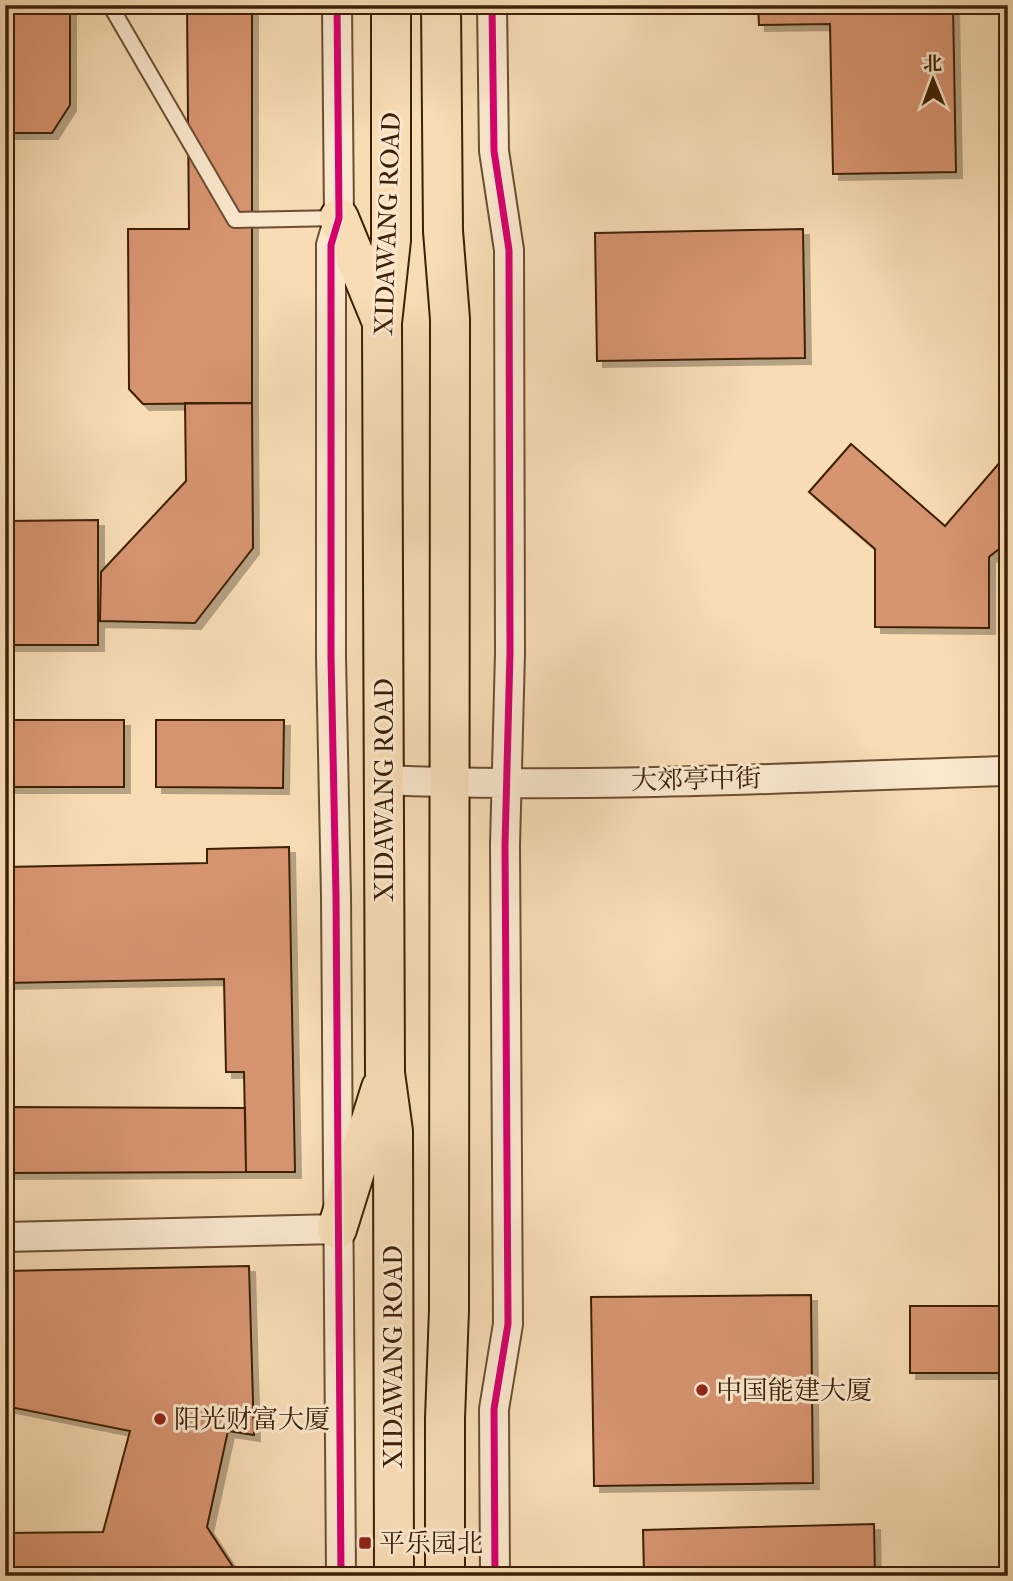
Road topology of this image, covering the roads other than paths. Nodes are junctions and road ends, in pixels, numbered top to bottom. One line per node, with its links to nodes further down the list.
1 (110, 5): 6 (lane)
2 (337, 5): 6 (street)
3 (391, 5): 7 (main road, XIDAWANG ROAD)
4 (441, 5): 10 (main road, XIDAWANG ROAD)
5 (492, 5): 11 (street)
6 (339, 218): 7 (main road); 13 (street)
7 (382, 323): 9 (main road, XIDAWANG ROAD)
8 (1008, 771): 11 (street, 大郊亭中街)
9 (384, 780): 10 (street, 大郊亭中街); 12 (main road, XIDAWANG ROAD)
10 (451, 783): 11 (street, 大郊亭中街); 17 (main road, XIDAWANG ROAD)
11 (507, 783): 18 (street)
12 (385, 1073): 13 (main road); 16 (main road, XIDAWANG ROAD)
13 (337, 1229): 14 (street); 15 (street)
14 (5, 1237)
15 (341, 1576)
16 (394, 1576)
17 (445, 1576)
18 (495, 1576)

